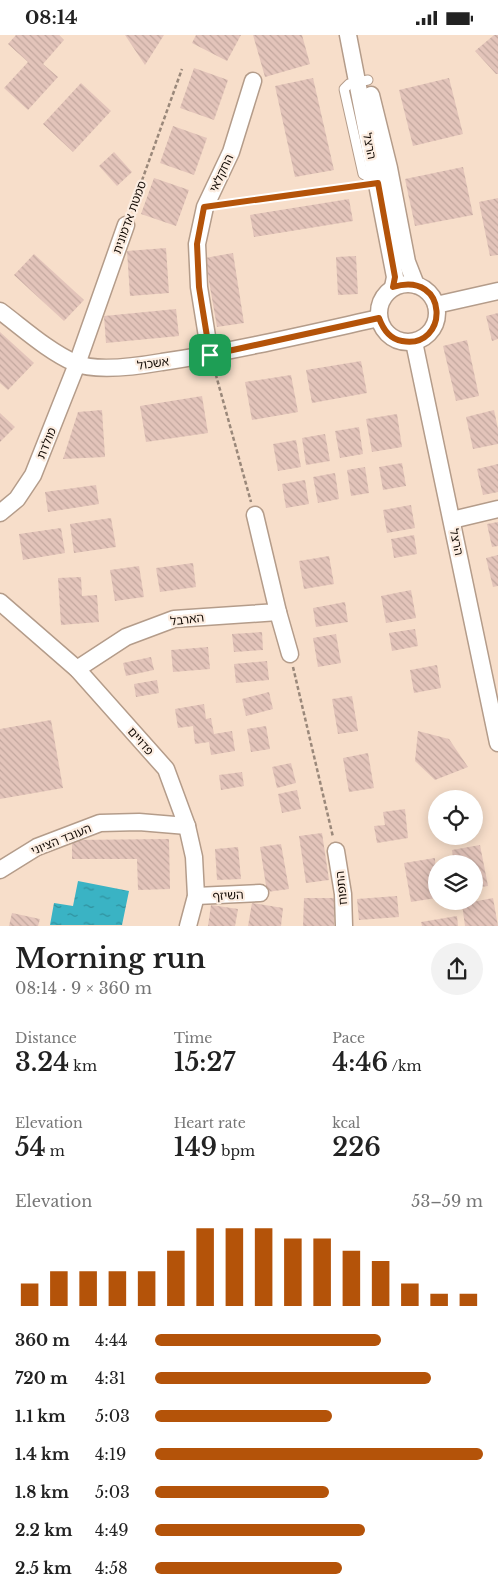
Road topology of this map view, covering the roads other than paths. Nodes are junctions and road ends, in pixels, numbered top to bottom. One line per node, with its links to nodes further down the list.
1 (348, 35): 4 (street, הרצל)
2 (357, 35): 4 (street, הרצל)
3 (253, 81): 13 (street, החקלאי)
4 (363, 81): 6 (street, הרצל); 7 (street, הרצל)
5 (126, 225): 14 (street, סמטת אדמונית)
6 (416, 285): 7 (street); 9 (street)
7 (393, 287): 11 (street)
8 (498, 291): 9 (street)
9 (436, 305): 12 (street)
10 (0, 311): 14 (street, אשכול)
11 (379, 318): 12 (street); 13 (street, אשכול)
12 (414, 341): 18 (street, הרצל)
13 (210, 355): 14 (street, אשכול)
14 (77, 364): 16 (street, מולדת)
15 (498, 509): 18 (street)
16 (0, 513)
17 (255, 515): 20 (street)
18 (452, 520): 23 (street, הרצל)
19 (0, 601): 22 (street, פדויים)
20 (278, 612): 21 (street); 22 (street, הארבל)
21 (290, 654)
22 (77, 669): 24 (street, פדויים)
23 (498, 743)
24 (187, 826): 26 (street, העובד הציוני); 28 (street, פדויים)
25 (336, 851): 30 (street, התפוח)
26 (0, 870)
27 (260, 893): 28 (street, השיזף)
28 (196, 896): 29 (street, פדויים)
29 (188, 925)
30 (344, 925)

